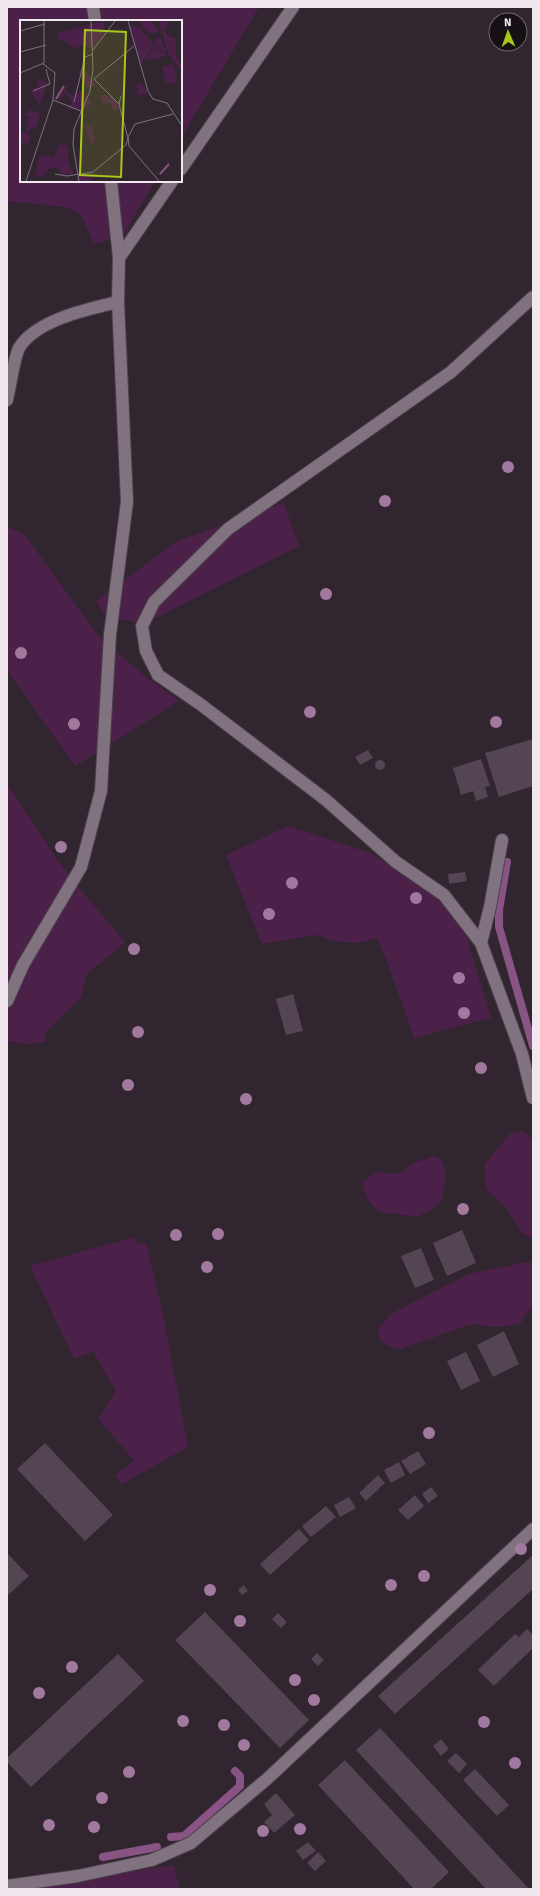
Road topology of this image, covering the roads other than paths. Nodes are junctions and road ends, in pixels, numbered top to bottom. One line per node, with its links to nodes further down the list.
1 (93, 7): 3 (street)
2 (293, 7): 4 (street)
3 (95, 20)
4 (182, 168)
5 (111, 182): 7 (street)
6 (171, 182): 7 (street)
7 (119, 258): 9 (street)
8 (533, 297): 12 (street)
9 (118, 302): 10 (street); 13 (street)
10 (7, 400)
11 (502, 840): 12 (street)
12 (481, 943): 14 (street)
13 (7, 1001)
14 (533, 1098)
15 (533, 1529): 16 (street)
16 (7, 1886)

